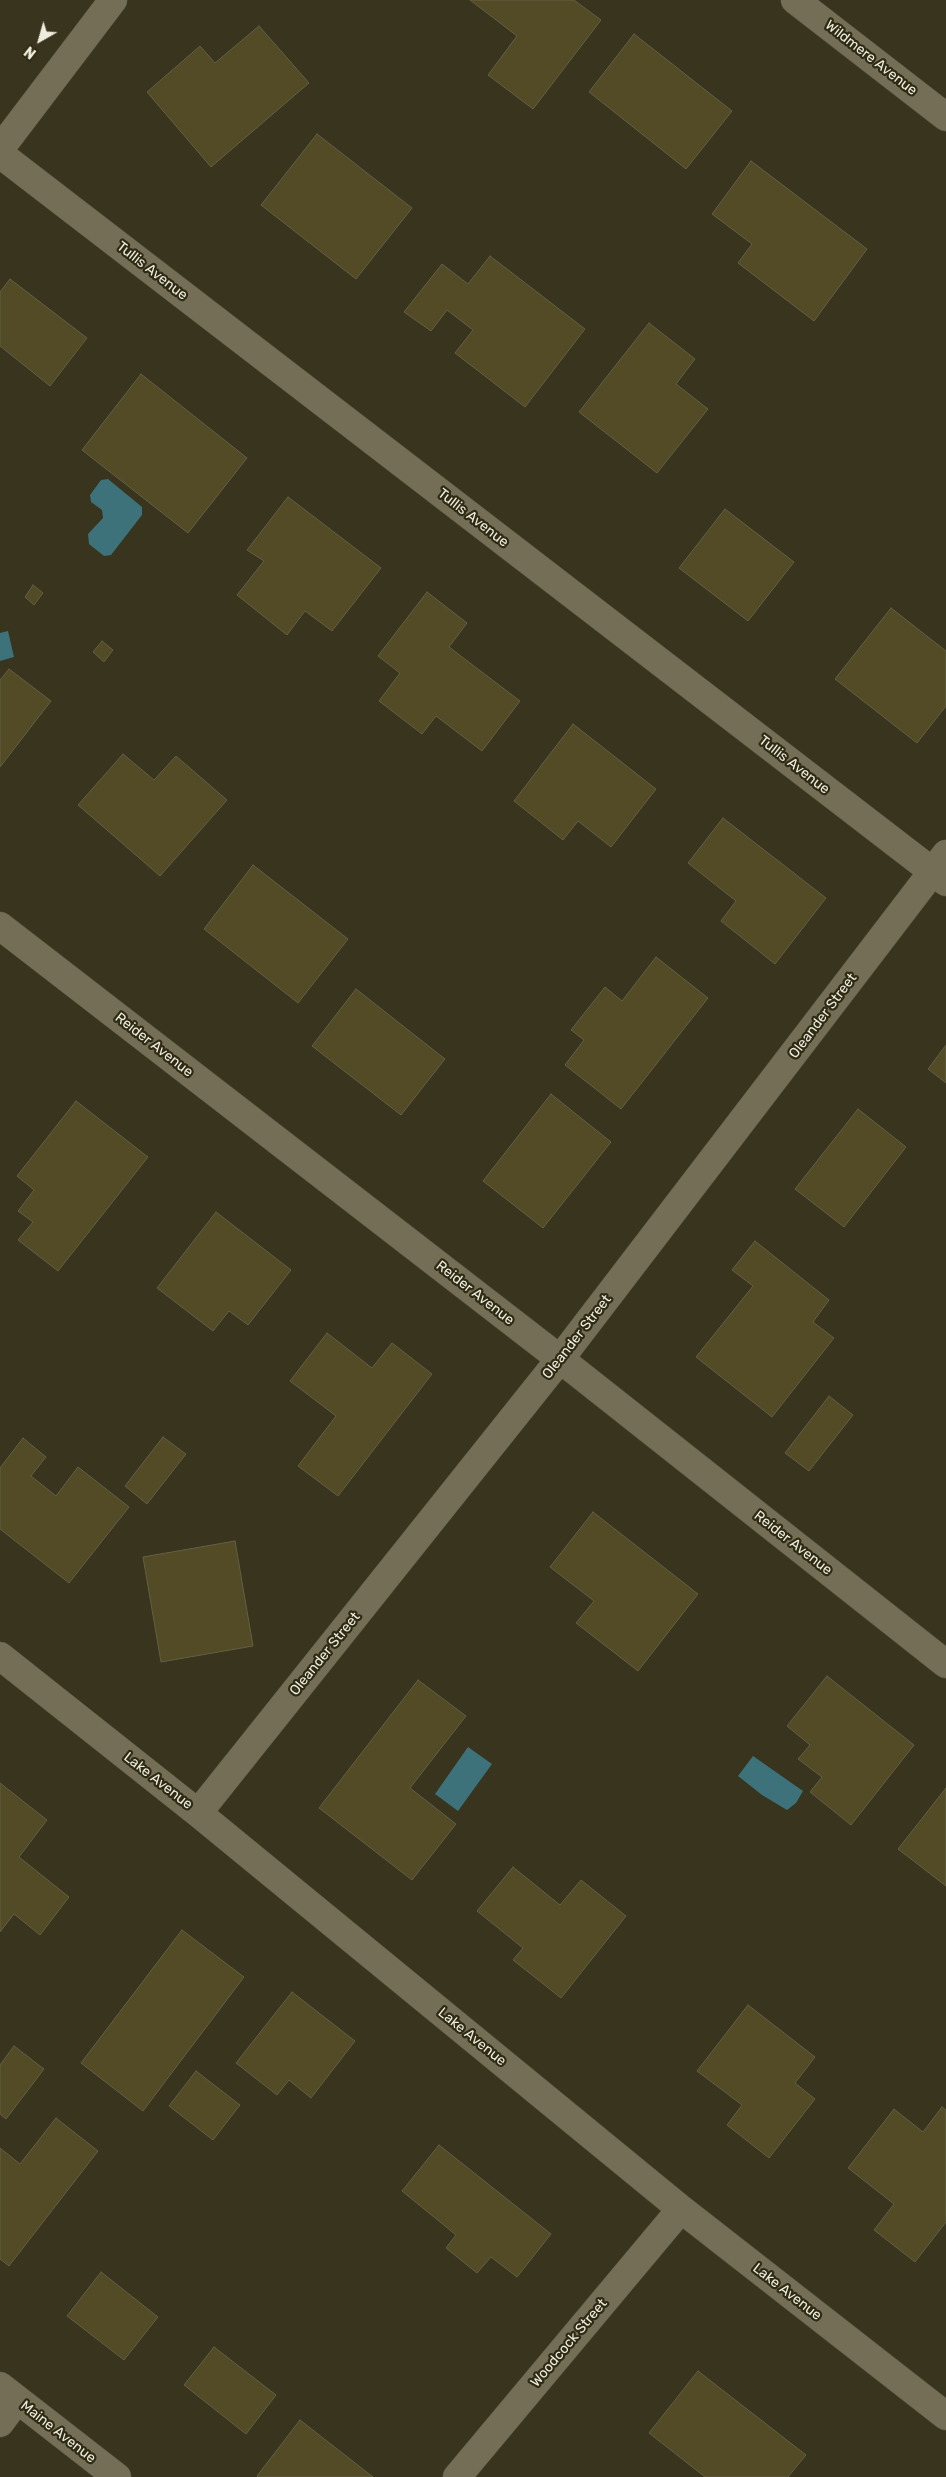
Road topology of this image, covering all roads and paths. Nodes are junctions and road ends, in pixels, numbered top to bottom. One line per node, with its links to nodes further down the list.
1 (113, 0): 4 (street)
2 (795, 0): 3 (street, Wildmere Avenue)
3 (946, 117)
4 (0, 149)
5 (0, 154): 6 (street, Tullis Avenue)
6 (942, 869): 8 (street, Oleander Street)
7 (0, 926): 8 (street, Reider Avenue)
8 (560, 1359): 10 (street, Reider Avenue); 11 (street, Oleander Street)
9 (0, 1656): 11 (street, Lake Avenue)
10 (946, 1664)
11 (198, 1813): 12 (street, Lake Avenue)
12 (681, 2209): 14 (street, Lake Avenue); 17 (street, Woodcock Street)
13 (9, 2393): 15 (street); 16 (street, Maine Avenue)
14 (946, 2416)
15 (0, 2423)
16 (117, 2477)
17 (457, 2477)

